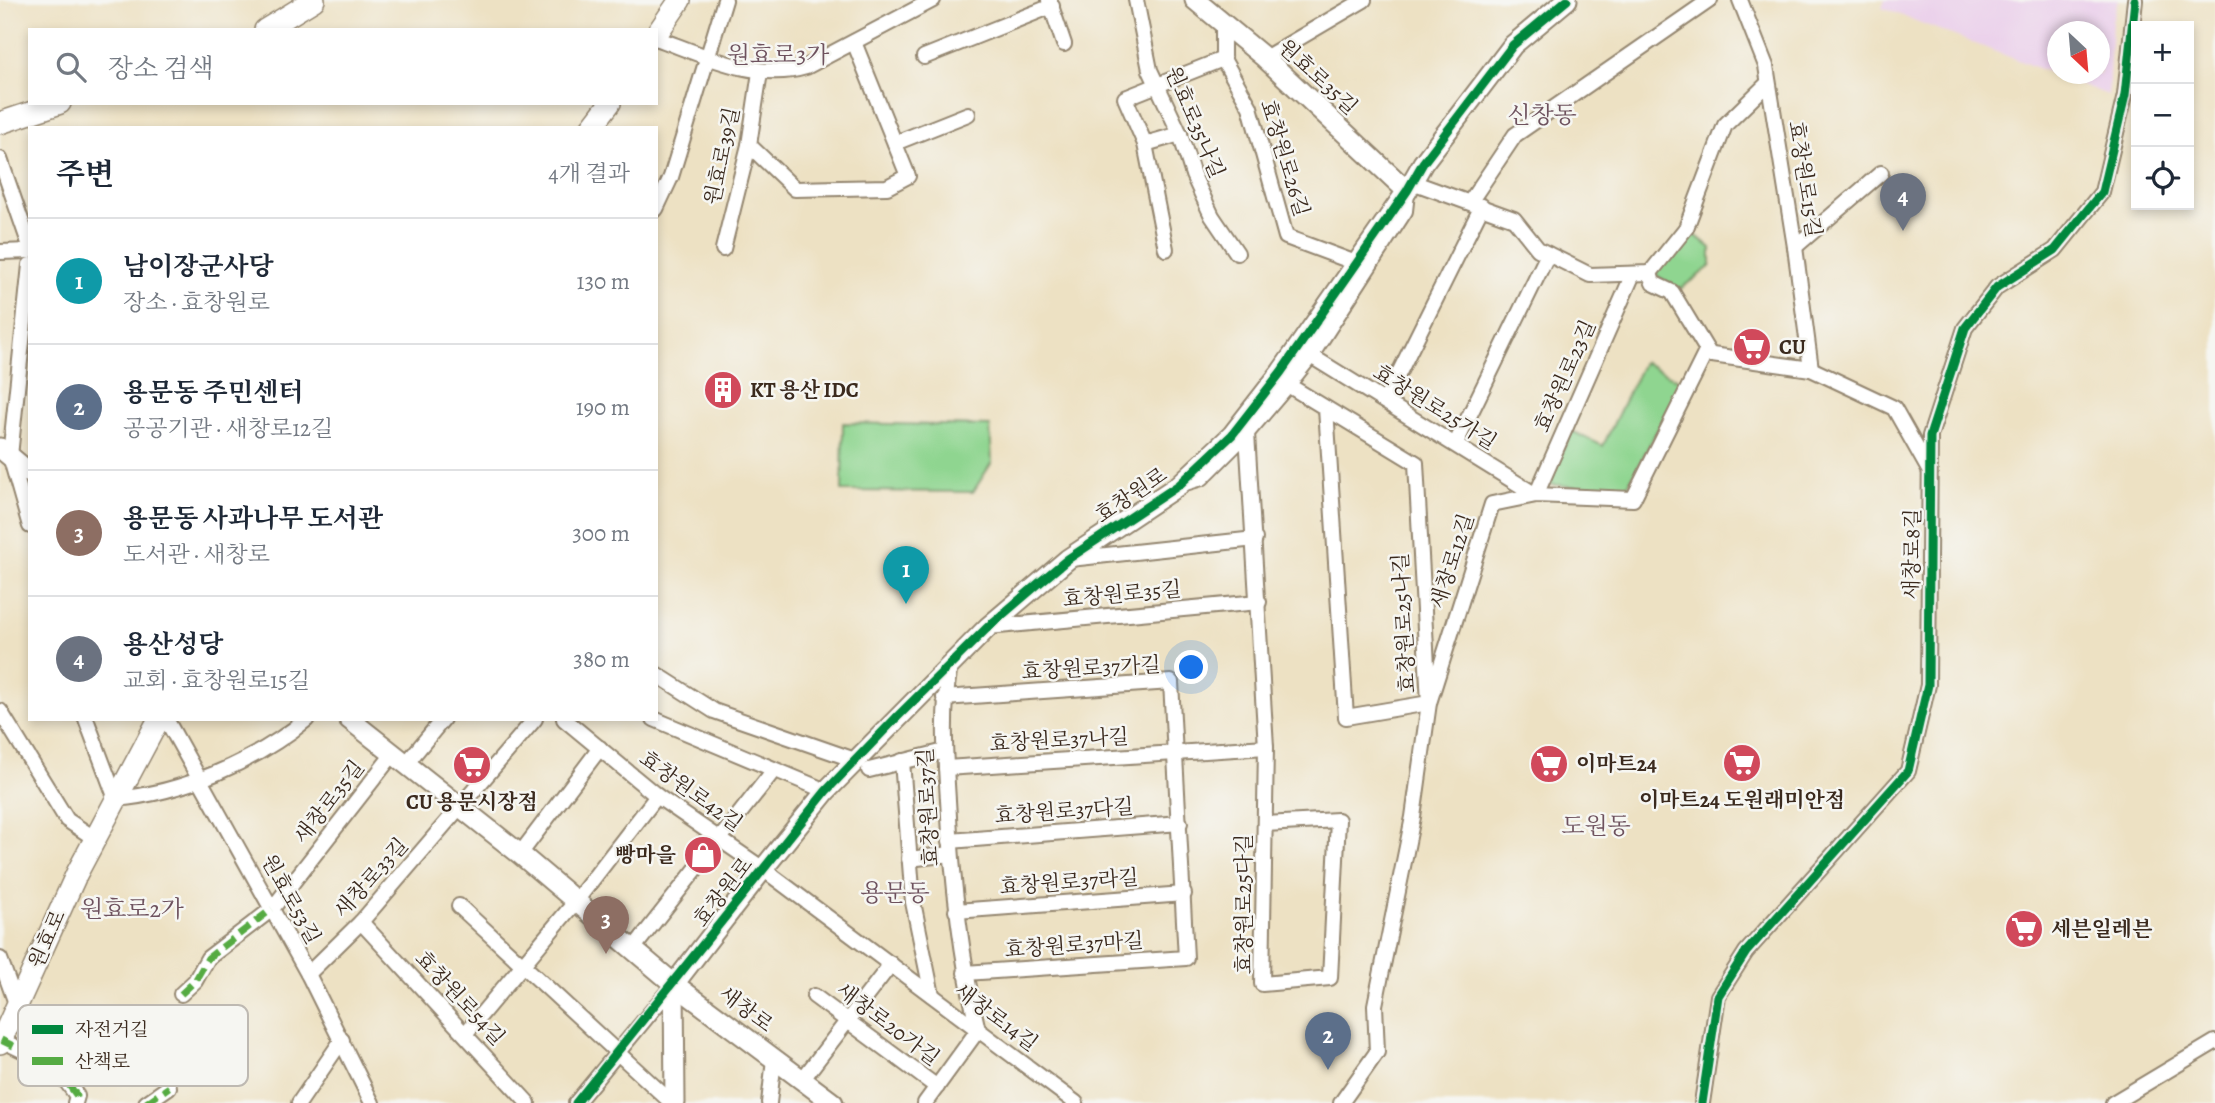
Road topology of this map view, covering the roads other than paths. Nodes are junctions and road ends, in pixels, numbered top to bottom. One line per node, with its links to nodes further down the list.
1 (314, 0): 14 (main road)
2 (680, 0): 15 (main road)
3 (725, 0): 19 (street)
4 (933, 0): 17 (street)
5 (1136, 0): 25 (street, 원효로35나길)
6 (1195, 0): 13 (street, 원효로35길)
7 (1364, 0): 21 (street)
8 (1567, 0): 37 (street, 효창원로)
9 (1710, 0): 38 (street)
10 (1740, 0): 24 (street, 효창원로15길)
11 (2134, 0): 62 (street, 새창로8길)
12 (1051, 3): 18 (street); 20 (street)
13 (1223, 23): 21 (street, 원효로35길); 22 (street, 효창원로26길)
14 (268, 28)
15 (658, 34)
16 (658, 38): 19 (street)
17 (854, 42): 23 (street); 32 (street)
18 (1064, 44)
19 (709, 57): 23 (street); 39 (street)
20 (924, 57)
21 (1265, 58): 37 (street, 원효로35길)
22 (1223, 59): 25 (street); 48 (street, 효창원로26길)
23 (760, 72): 34 (street, 원효로39길)
24 (1768, 83): 41 (street, 효창원로15길); 49 (street)
25 (1156, 85): 31 (street, 원효로35나길); 33 (street)
26 (54, 105): 29 (main road)
27 (608, 105): 30 (main road)
28 (968, 114): 32 (street)
29 (0, 123)
30 (593, 126)
31 (1180, 134): 33 (street); 46 (street, 원효로35나길)
32 (895, 144): 34 (street)
33 (1145, 144): 44 (street)
34 (749, 145): 43 (street, 원효로39길)
35 (0, 159): 40 (street)
36 (1881, 173): 41 (street)
37 (1409, 187): 38 (street); 48 (street, 효창원로); 53 (street)
38 (1476, 204): 47 (street); 56 (street)
39 (658, 205)
40 (28, 242)
41 (1795, 247): 54 (street, 효창원로15길)
42 (28, 248): 45 (street)
43 (723, 249)
44 (1166, 249)
45 (0, 252)
46 (1237, 253)
47 (1548, 254): 50 (street); 59 (street)
48 (1356, 263): 63 (street, 효창원로)
49 (1650, 273): 50 (street); 52 (street)
50 (1633, 274): 64 (street, 효창원로23길)
51 (28, 280): 60 (street)
52 (1710, 355): 54 (street); 64 (street, 새창로12길)
53 (1311, 356): 55 (street); 56 (street, 효창원로25가길)
54 (1811, 369): 62 (street)
55 (1288, 385): 57 (street, 효창원로25나길); 58 (street)
56 (1385, 401): 59 (street, 효창원로25가길)
57 (1326, 408): 73 (street, 효창원로25나길); 73 (street, 효창원로25나길)
58 (1247, 433): 63 (street); 66 (street, 효창원로25다길)
59 (1456, 443): 64 (street, 효창원로25가길)
60 (4, 454): 61 (street); 65 (street)
61 (28, 472)
62 (1930, 472): 149 (street, 새창로8길)
63 (1179, 485): 67 (street, 효창원로)
64 (1536, 495): 73 (street, 새창로12길)
65 (28, 520)
66 (1255, 539): 67 (street, 효창원로); 68 (street, 효창원로25다길)
67 (1068, 559): 69 (street, 효창원로)
68 (1259, 602): 69 (street, 효창원로35길); 84 (street, 효창원로25다길)
69 (988, 627): 70 (street, 효창원로)
70 (950, 664): 72 (street, 효창원로37길); 90 (street, 효창원로)
71 (658, 675): 90 (street)
72 (944, 698): 86 (street, 효창원로37길); 87 (street, 효창원로37가길)
73 (1429, 702): 148 (street, 새창로12길)
74 (0, 711): 100 (street)
75 (87, 721): 96 (street)
76 (158, 721): 96 (main road, 원효로)
77 (167, 721): 93 (street, 원효로53길)
78 (304, 721): 93 (street)
79 (352, 721): 88 (street, 새창로)
80 (441, 721): 88 (street)
81 (533, 721): 97 (street)
82 (566, 721): 85 (street, 효창원로42길)
83 (658, 721): 92 (street)
84 (1266, 747): 87 (street, 효창원로37나길); 99 (street, 효창원로25다길)
85 (600, 748): 95 (street, 효창원로42길); 103 (street)
86 (945, 751): 89 (street); 91 (street, 효창원로37길)
87 (1175, 754): 91 (street, 효창원로37나길); 98 (street)
88 (399, 759): 97 (street, 새창로); 109 (street, 새창로35길)
89 (902, 761): 90 (street); 104 (street)
90 (862, 765): 94 (street, 효창원로)
91 (946, 768): 102 (street, 효창원로37길)
92 (774, 770): 94 (street); 101 (street)
93 (200, 778): 96 (street); 109 (street, 원효로53길)
94 (826, 791): 105 (street, 효창원로)
95 (657, 796): 101 (street, 효창원로42길); 107 (street)
96 (116, 799): 100 (main road, 원효로)
97 (462, 808): 103 (street, 새창로); 111 (street, 새창로33길)
98 (1180, 823): 102 (street, 효창원로37다길); 106 (street)
99 (1265, 824): 99 (street, 효창원로25다길)
100 (94, 838): 122 (main road, 원효로)
101 (720, 839): 105 (street, 효창원로42길); 112 (street)
102 (951, 847): 104 (street, 효창원로37다길); 110 (street, 효창원로37길)
103 (520, 854): 107 (street, 새창로)
104 (909, 859): 120 (street)
105 (763, 869): 115 (street, 새창로14길); 118 (street, 효창원로)
106 (1184, 894): 110 (street, 효창원로37라길); 116 (street, 효창원로37마길)
107 (576, 901): 112 (street, 새창로); 114 (street)
108 (459, 906): 114 (street)
109 (272, 909): 117 (street, 원효로53길); 119 (street, 새창로35길)
110 (956, 911): 116 (street, 효창원로37길)
111 (361, 922): 117 (street, 새창로33길); 125 (street, 효창원로54길)
112 (634, 949): 118 (street, 새창로)
113 (0, 959): 122 (street)
114 (524, 964): 125 (street); 131 (street)
115 (891, 964): 120 (street, 새창로14길); 123 (street)
116 (965, 973): 124 (street, 효창원로37길)
117 (308, 974): 127 (street, 원효로53길)
118 (674, 984): 131 (street); 132 (street, 새창로); 143 (street)
119 (181, 993)
120 (932, 995): 124 (street, 새창로14길)
121 (814, 996): 123 (street, 새창로20가길)
122 (17, 1006): 128 (main road, 원효로)
123 (848, 1021): 133 (street); 136 (street, 새창로20가길)
124 (978, 1030): 136 (street); 147 (street, 새창로14길)
125 (465, 1034): 141 (street, 효창원로54길)
126 (2215, 1034): 129 (street)
127 (342, 1040): 139 (street); 140 (street, 원효로53길)
128 (1, 1041): 130 (street)
129 (2209, 1046): 150 (street)
130 (18, 1049)
131 (616, 1054): 142 (street); 143 (street)
132 (774, 1059): 133 (street, 새창로); 144 (street)
133 (802, 1080): 145 (street, 새창로)
134 (70, 1086): 137 (street)
135 (169, 1087): 138 (street)
136 (937, 1087): 146 (street)
137 (75, 1103)
138 (146, 1103)
139 (299, 1103)
140 (372, 1103)
141 (528, 1103)
142 (576, 1103)
143 (674, 1103)
144 (769, 1103)
145 (833, 1103)
146 (925, 1103)
147 (1076, 1103)
148 (1341, 1103)
149 (1702, 1103)
150 (2113, 1103)

